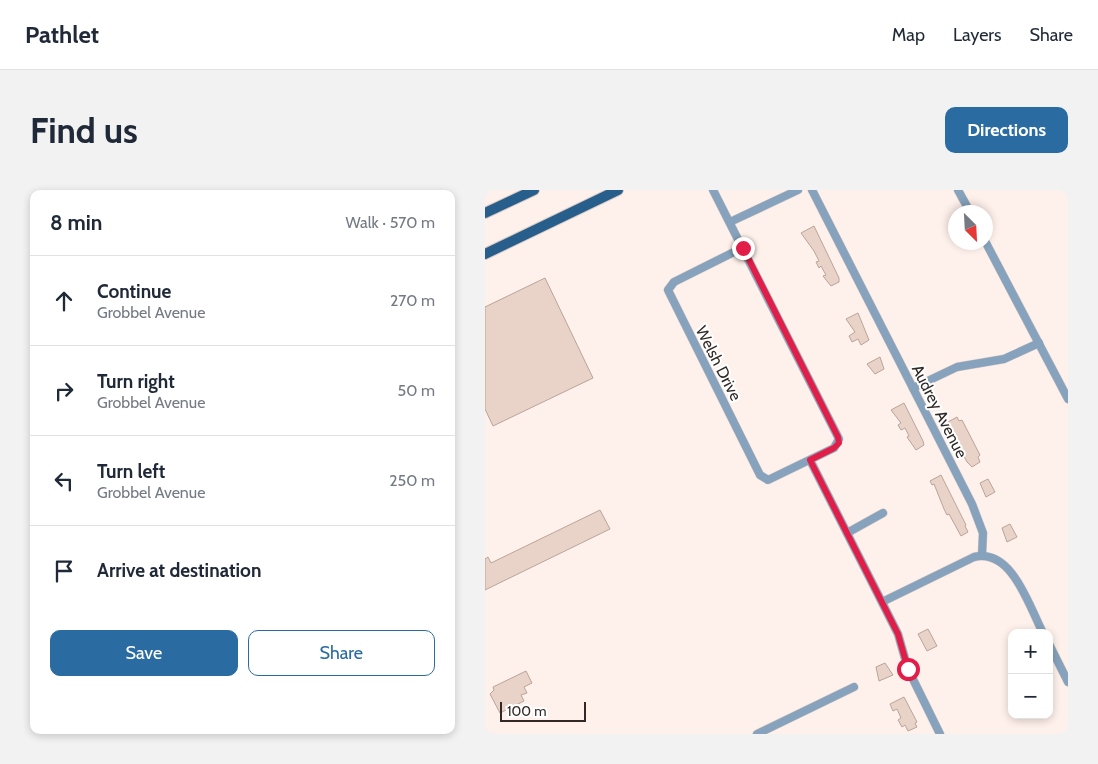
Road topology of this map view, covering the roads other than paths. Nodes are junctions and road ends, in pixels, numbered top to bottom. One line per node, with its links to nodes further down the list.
1 (535, 190): 8 (main road)
2 (619, 190): 12 (main road)
3 (713, 190): 9 (street)
4 (798, 190): 9 (street)
5 (812, 190): 14 (street, Audrey Avenue)
6 (958, 190): 7 (street)
7 (966, 205)
8 (486, 211)
9 (730, 222): 10 (street)
10 (743, 248): 16 (street); 16 (street, Welsh Drive)
11 (990, 250): 13 (street)
12 (485, 254)
13 (1039, 343): 14 (street); 15 (street)
14 (913, 388): 19 (street, Audrey Avenue)
15 (1068, 399)
16 (810, 460): 18 (street)
17 (883, 513): 18 (street)
18 (847, 533): 20 (street)
19 (982, 555): 20 (street); 21 (street)
20 (882, 602): 26 (street)
21 (1041, 629)
22 (1053, 652): 23 (street)
23 (1068, 682)
24 (855, 687): 25 (street)
25 (757, 734)
26 (940, 734)

